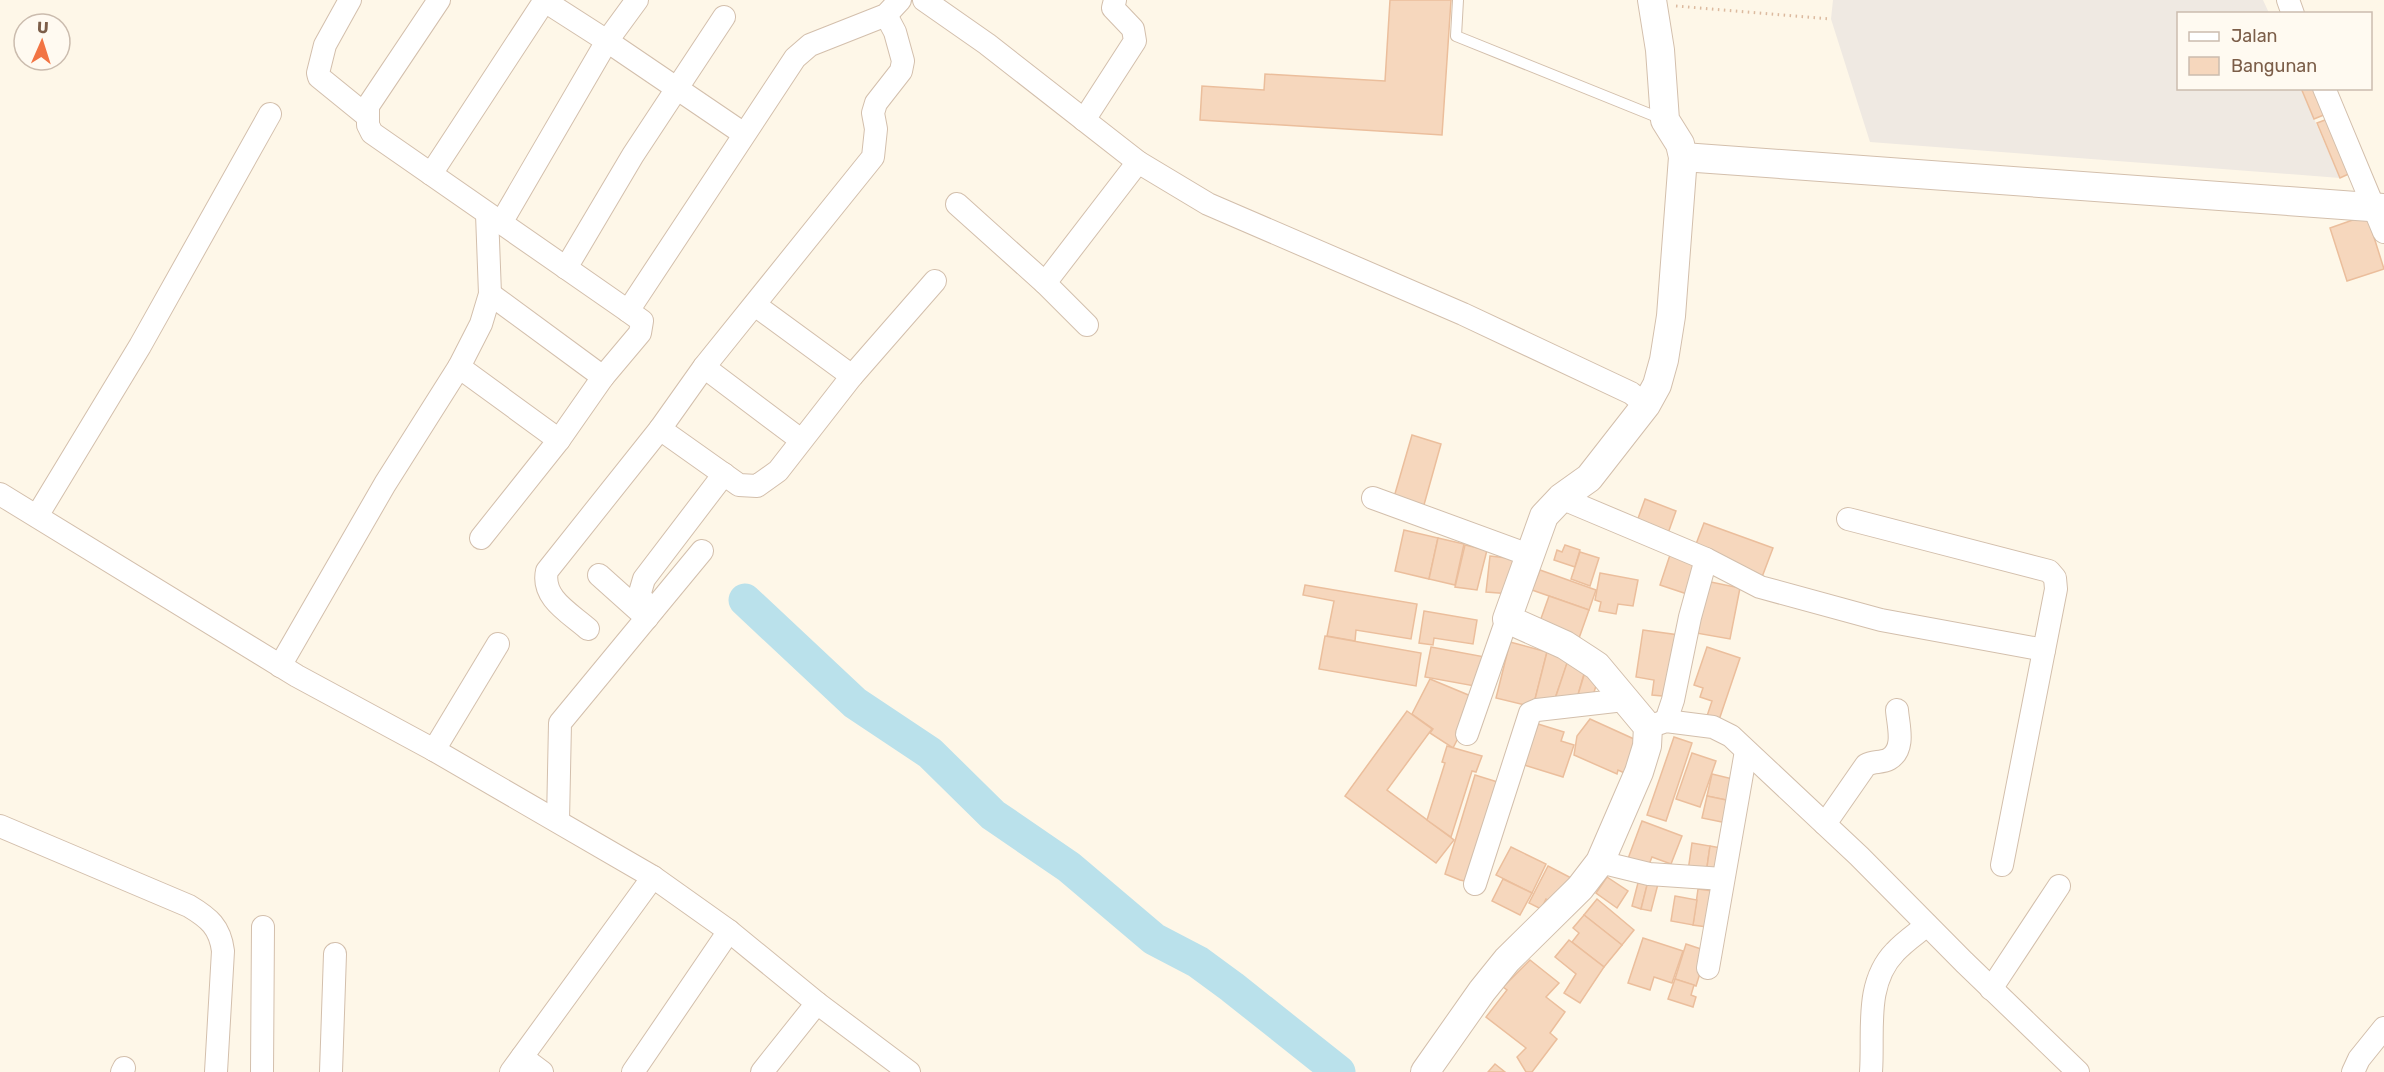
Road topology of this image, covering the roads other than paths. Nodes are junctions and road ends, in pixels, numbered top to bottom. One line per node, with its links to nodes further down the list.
1 (350, 0): 15 (street)
2 (439, 0): 15 (street)
3 (544, 0): 11 (street); 21 (street)
4 (637, 0): 11 (street)
5 (924, 0): 16 (street)
6 (1115, 0): 16 (street)
7 (1458, 0): 17 (lane)
8 (1652, 2): 17 (street)
9 (893, 8): 18 (street); 29 (street)
10 (724, 17): 12 (street)
11 (607, 41): 12 (street); 24 (street)
12 (676, 88): 18 (street); 25 (street)
13 (2325, 90): 23 (street)
14 (270, 114): 44 (street)
15 (367, 116): 21 (street)
16 (1084, 120): 20 (street)
17 (1665, 120): 19 (street)
18 (744, 134): 30 (street)
19 (1683, 157): 23 (street); 36 (street)
20 (1138, 162): 27 (street); 36 (street)
21 (431, 174): 24 (street)
22 (957, 204): 27 (street)
23 (2380, 216)
24 (494, 219): 25 (street); 28 (street)
25 (566, 268): 30 (street)
26 (935, 281): 34 (street)
27 (1045, 283): 31 (street)
28 (490, 294): 32 (street); 35 (street)
29 (755, 305): 33 (street); 34 (street)
30 (628, 311): 35 (street)
31 (1087, 325)
32 (459, 367): 38 (street); 56 (street)
33 (704, 367): 37 (street); 39 (street)
34 (852, 376): 39 (street)
35 (603, 377): 38 (street)
36 (1646, 405): 43 (street)
37 (660, 429): 40 (street); 53 (street)
38 (559, 440): 46 (street)
39 (801, 440): 40 (street)
40 (724, 474): 51 (street)
41 (0, 494): 44 (street)
42 (1373, 498): 48 (street)
43 (1561, 498): 48 (street); 49 (street)
44 (37, 516): 56 (street)
45 (1848, 519): 55 (street)
46 (482, 538)
47 (702, 551): 51 (street)
48 (1529, 555): 52 (street)
49 (1706, 559): 55 (street); 59 (street)
50 (598, 575): 51 (street)
51 (650, 614): 63 (street)
52 (1507, 619): 57 (street); 60 (street)
53 (588, 629)
54 (498, 644): 61 (street)
55 (2044, 650): 67 (street)
56 (280, 666): 61 (street)
57 (1624, 700): 59 (street); 70 (street)
58 (1897, 710): 64 (street)
59 (1657, 724): 62 (street); 66 (street)
60 (1467, 734)
61 (434, 750): 63 (street)
62 (1746, 751): 64 (street); 69 (street)
63 (558, 821): 68 (street)
64 (1825, 824): 72 (street)
65 (0, 826): 82 (street)
66 (1600, 862): 69 (street); 88 (street)
67 (2002, 865)
68 (653, 877): 74 (street); 80 (street)
69 (1723, 879): 76 (street)
70 (1474, 884)
71 (2059, 886): 77 (street)
72 (1927, 925): 77 (street); 89 (street)
73 (263, 927): 83 (street)
74 (729, 931): 78 (street); 86 (street)
75 (335, 954): 84 (street)
76 (1708, 969)
77 (1991, 989): 90 (street)
78 (817, 1004): 81 (street); 87 (street)
79 (2384, 1028): 91 (street)
80 (516, 1064): 85 (street)
81 (897, 1068)
82 (216, 1072)
83 (262, 1072)
84 (332, 1072)
85 (542, 1072)
86 (633, 1072)
87 (762, 1072)
88 (1425, 1072)
89 (1871, 1072)
90 (2078, 1072)
91 (2353, 1072)

